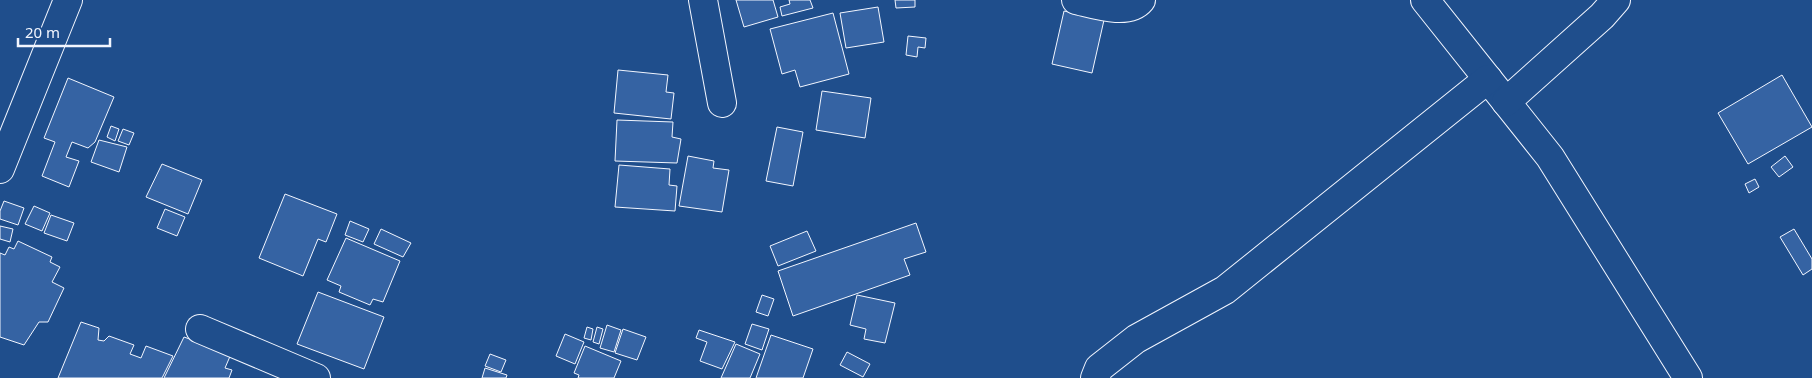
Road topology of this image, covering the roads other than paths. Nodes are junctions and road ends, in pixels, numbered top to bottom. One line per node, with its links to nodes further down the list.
1 (68, 0): 10 (street)
2 (703, 0): 9 (street)
3 (1076, 0): 4 (street)
4 (1141, 0)
5 (1425, 0): 7 (street)
6 (1616, 0): 8 (street)
7 (1488, 79): 8 (street); 13 (street)
8 (1506, 102): 14 (street)
9 (722, 103)
10 (0, 169)
11 (200, 328): 12 (street)
12 (316, 378)
13 (1095, 378)
14 (1688, 378)

